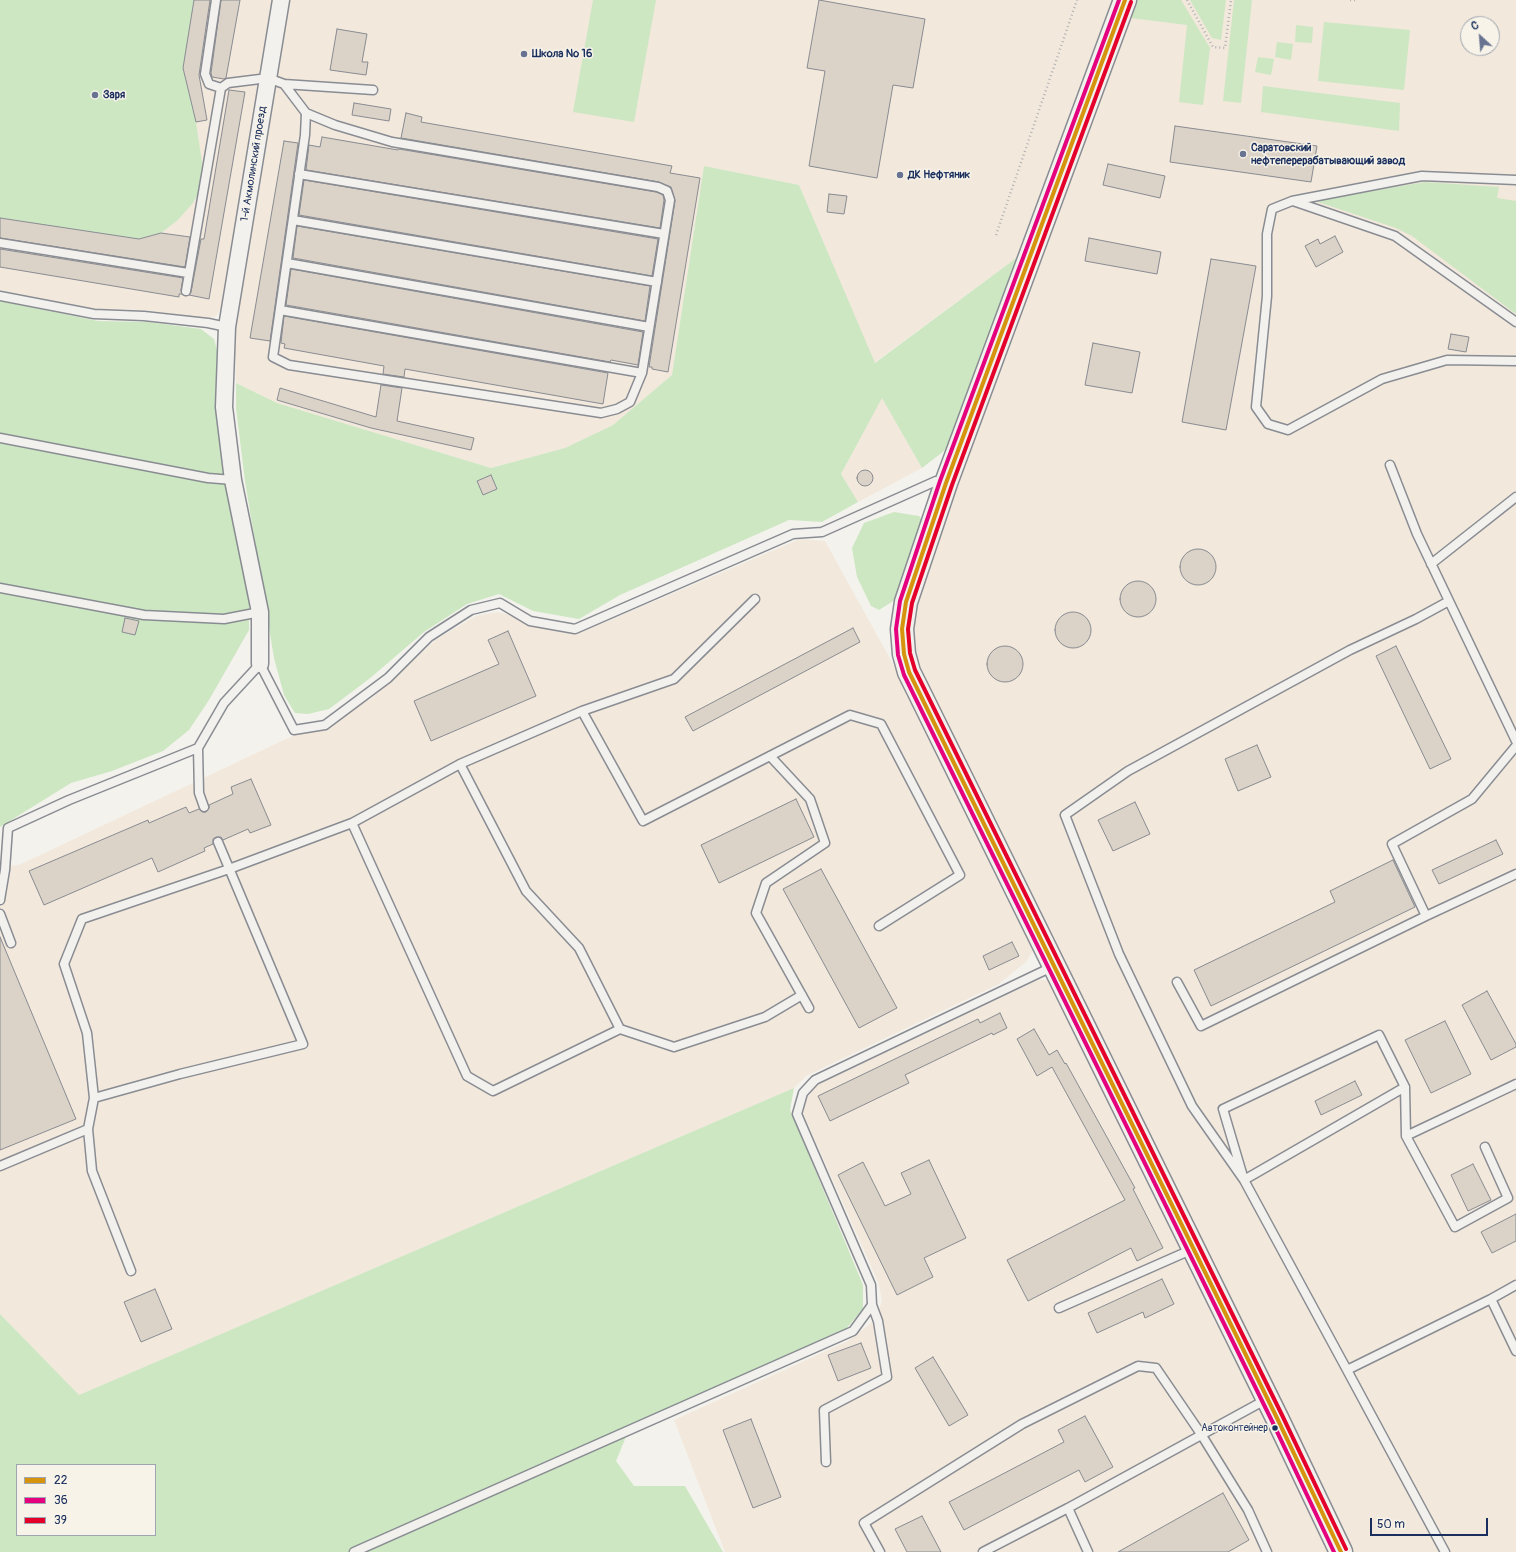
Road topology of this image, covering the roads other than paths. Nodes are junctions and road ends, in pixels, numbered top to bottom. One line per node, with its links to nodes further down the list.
1 (216, 0): 6 (lane)
2 (281, 0): 4 (street, 1-й Акмолинский проезд)
3 (1125, 0): 29 (street)
4 (268, 78): 5 (lane); 6 (lane); 22 (street, 1-й Акмолинский проезд)
5 (284, 84): 7 (lane); 8 (lane)
6 (221, 88): 16 (lane)
7 (373, 90)
8 (306, 113): 9 (lane); 13 (lane)
9 (299, 174): 12 (lane); 13 (lane)
10 (1516, 180): 11 (lane)
11 (1292, 201): 21 (lane); 24 (lane)
12 (293, 220): 15 (lane); 17 (lane)
13 (664, 234): 17 (lane)
14 (0, 243): 16 (lane)
15 (287, 263): 20 (lane); 23 (lane)
16 (188, 273): 18 (lane)
17 (657, 282): 23 (lane)
18 (186, 291)
19 (0, 296): 22 (lane)
20 (280, 310): 25 (lane); 25 (lane)
21 (1516, 322)
22 (227, 327): 28 (street, 1-й Акмолинский проезд)
23 (650, 327): 25 (lane)
24 (1516, 361)
25 (642, 373)
26 (0, 438): 28 (lane)
27 (1390, 464): 31 (lane)
28 (233, 480): 35 (street, 1-й Акмолинский проезд)
29 (946, 483): 36 (lane); 53 (street)
30 (1516, 497): 31 (lane)
31 (1431, 564): 34 (lane)
32 (0, 588): 35 (lane)
33 (755, 599): 37 (lane)
34 (1449, 601): 38 (lane); 65 (lane)
35 (260, 612): 36 (street, 1-й Акмолинский проезд)
36 (260, 664): 40 (lane)
37 (582, 711): 41 (lane); 42 (lane)
38 (1516, 741)
39 (1516, 746): 50 (lane)
40 (198, 748): 43 (lane); 48 (lane)
41 (770, 756): 51 (lane); 55 (lane)
42 (460, 764): 44 (lane); 57 (lane)
43 (204, 806)
44 (352, 823): 46 (lane); 57 (lane)
45 (218, 842): 46 (lane)
46 (229, 869): 60 (lane); 60 (lane)
47 (1516, 874): 50 (lane)
48 (0, 900)
49 (0, 914): 52 (lane)
50 (1426, 916): 54 (lane)
51 (879, 926)
52 (11, 942)
53 (1054, 966): 66 (street); 70 (lane)
54 (1177, 982)
55 (802, 995): 56 (lane); 57 (lane)
56 (809, 1008)
57 (620, 1029)
58 (1516, 1084): 62 (lane)
59 (1405, 1087): 62 (lane); 65 (lane); 65 (lane)
60 (94, 1098): 61 (lane)
61 (88, 1129): 64 (lane); 67 (lane)
62 (1406, 1136): 63 (lane)
63 (1485, 1147)
64 (0, 1166)
65 (1244, 1180): 73 (lane)
66 (1194, 1249): 71 (lane); 74 (street)
67 (130, 1272)
68 (1516, 1285): 69 (lane)
69 (1491, 1299): 72 (lane); 73 (lane)
70 (872, 1305): 76 (lane); 78 (lane)
71 (1059, 1308)
72 (1516, 1351)
73 (1346, 1370): 84 (lane)
74 (1268, 1399): 75 (lane); 83 (street)
75 (1202, 1434): 77 (lane); 79 (lane); 82 (lane)
76 (826, 1462)
77 (1068, 1508): 80 (lane); 81 (lane)
78 (354, 1552)
79 (880, 1552)
80 (983, 1552)
81 (1088, 1552)
82 (1267, 1552)
83 (1341, 1552)
84 (1445, 1552)

